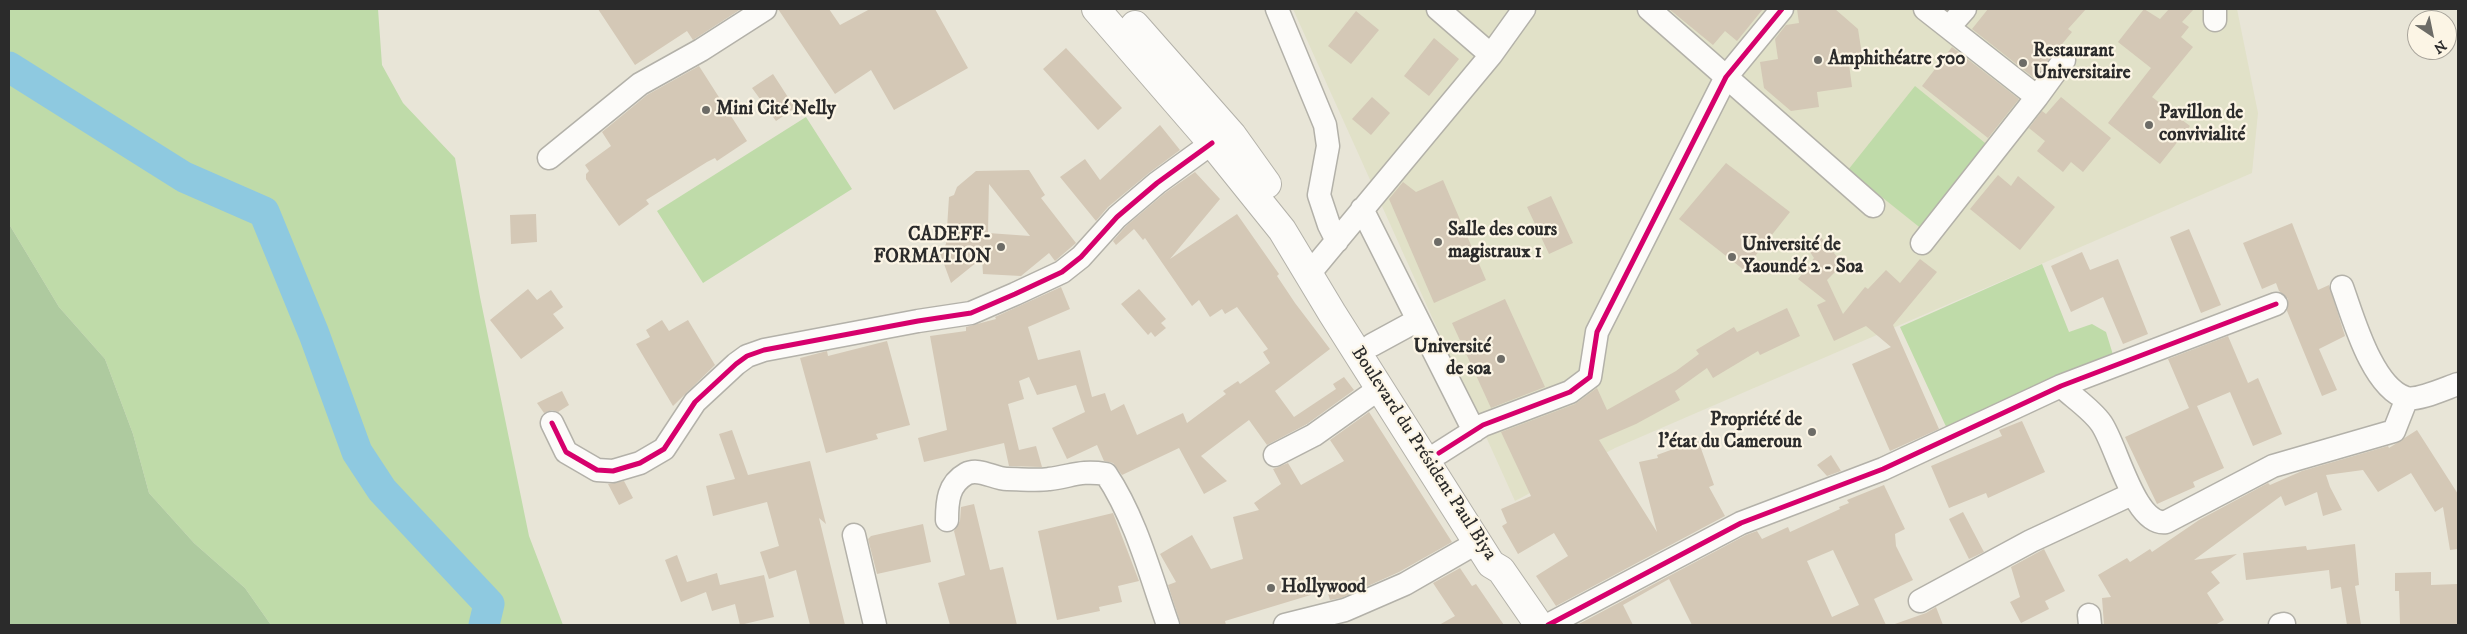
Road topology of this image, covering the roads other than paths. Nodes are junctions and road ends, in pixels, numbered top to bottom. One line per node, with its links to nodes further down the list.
1 (765, 9): 17 (street)
2 (1096, 9): 16 (main road, Boulevard du Président Paul Biya)
3 (1120, 9): 22 (main road, Boulevard du Président Paul Biya)
4 (1277, 9): 20 (street)
5 (1438, 9): 12 (street)
6 (1524, 9): 12 (street)
7 (1648, 9): 14 (street)
8 (1782, 9): 14 (street)
9 (1926, 9): 11 (street)
10 (1965, 9): 11 (street)
11 (1949, 28): 15 (street)
12 (1491, 55): 19 (street)
13 (2064, 60): 15 (street)
14 (1726, 77): 18 (street); 32 (street)
15 (2037, 98): 21 (street)
16 (1212, 143): 22 (main road, Boulevard du Président Paul Biya); 31 (street)
17 (549, 158)
18 (1873, 206)
19 (1362, 209): 20 (street); 25 (street)
20 (1337, 241): 22 (street)
21 (1922, 242)
22 (1314, 267): 26 (main road, Boulevard du Président Paul Biya); 29 (main road, Boulevard du Président Paul Biya)
23 (2342, 287): 30 (street)
24 (2276, 304): 28 (street)
25 (1418, 320): 26 (street); 32 (street)
26 (1372, 344): 33 (main road, Boulevard du Président Paul Biya)
27 (2458, 384): 30 (street)
28 (2061, 386): 35 (street); 46 (street)
29 (1380, 388): 34 (street); 38 (main road, Boulevard du Président Paul Biya)
30 (2407, 398): 35 (street)
31 (552, 423)
32 (1474, 430): 33 (street)
33 (1439, 452): 39 (main road, Boulevard du Président Paul Biya)
34 (1275, 455)
35 (2132, 494): 40 (street)
36 (947, 520): 43 (street)
37 (854, 535): 42 (street)
38 (1478, 542): 39 (main road, Boulevard du Président Paul Biya); 41 (street)
39 (1501, 570): 45 (main road)
40 (1920, 601)
41 (1342, 618): 44 (street)
42 (875, 625)
43 (1168, 625)
44 (1285, 625)
45 (1539, 625)
46 (1548, 625)

